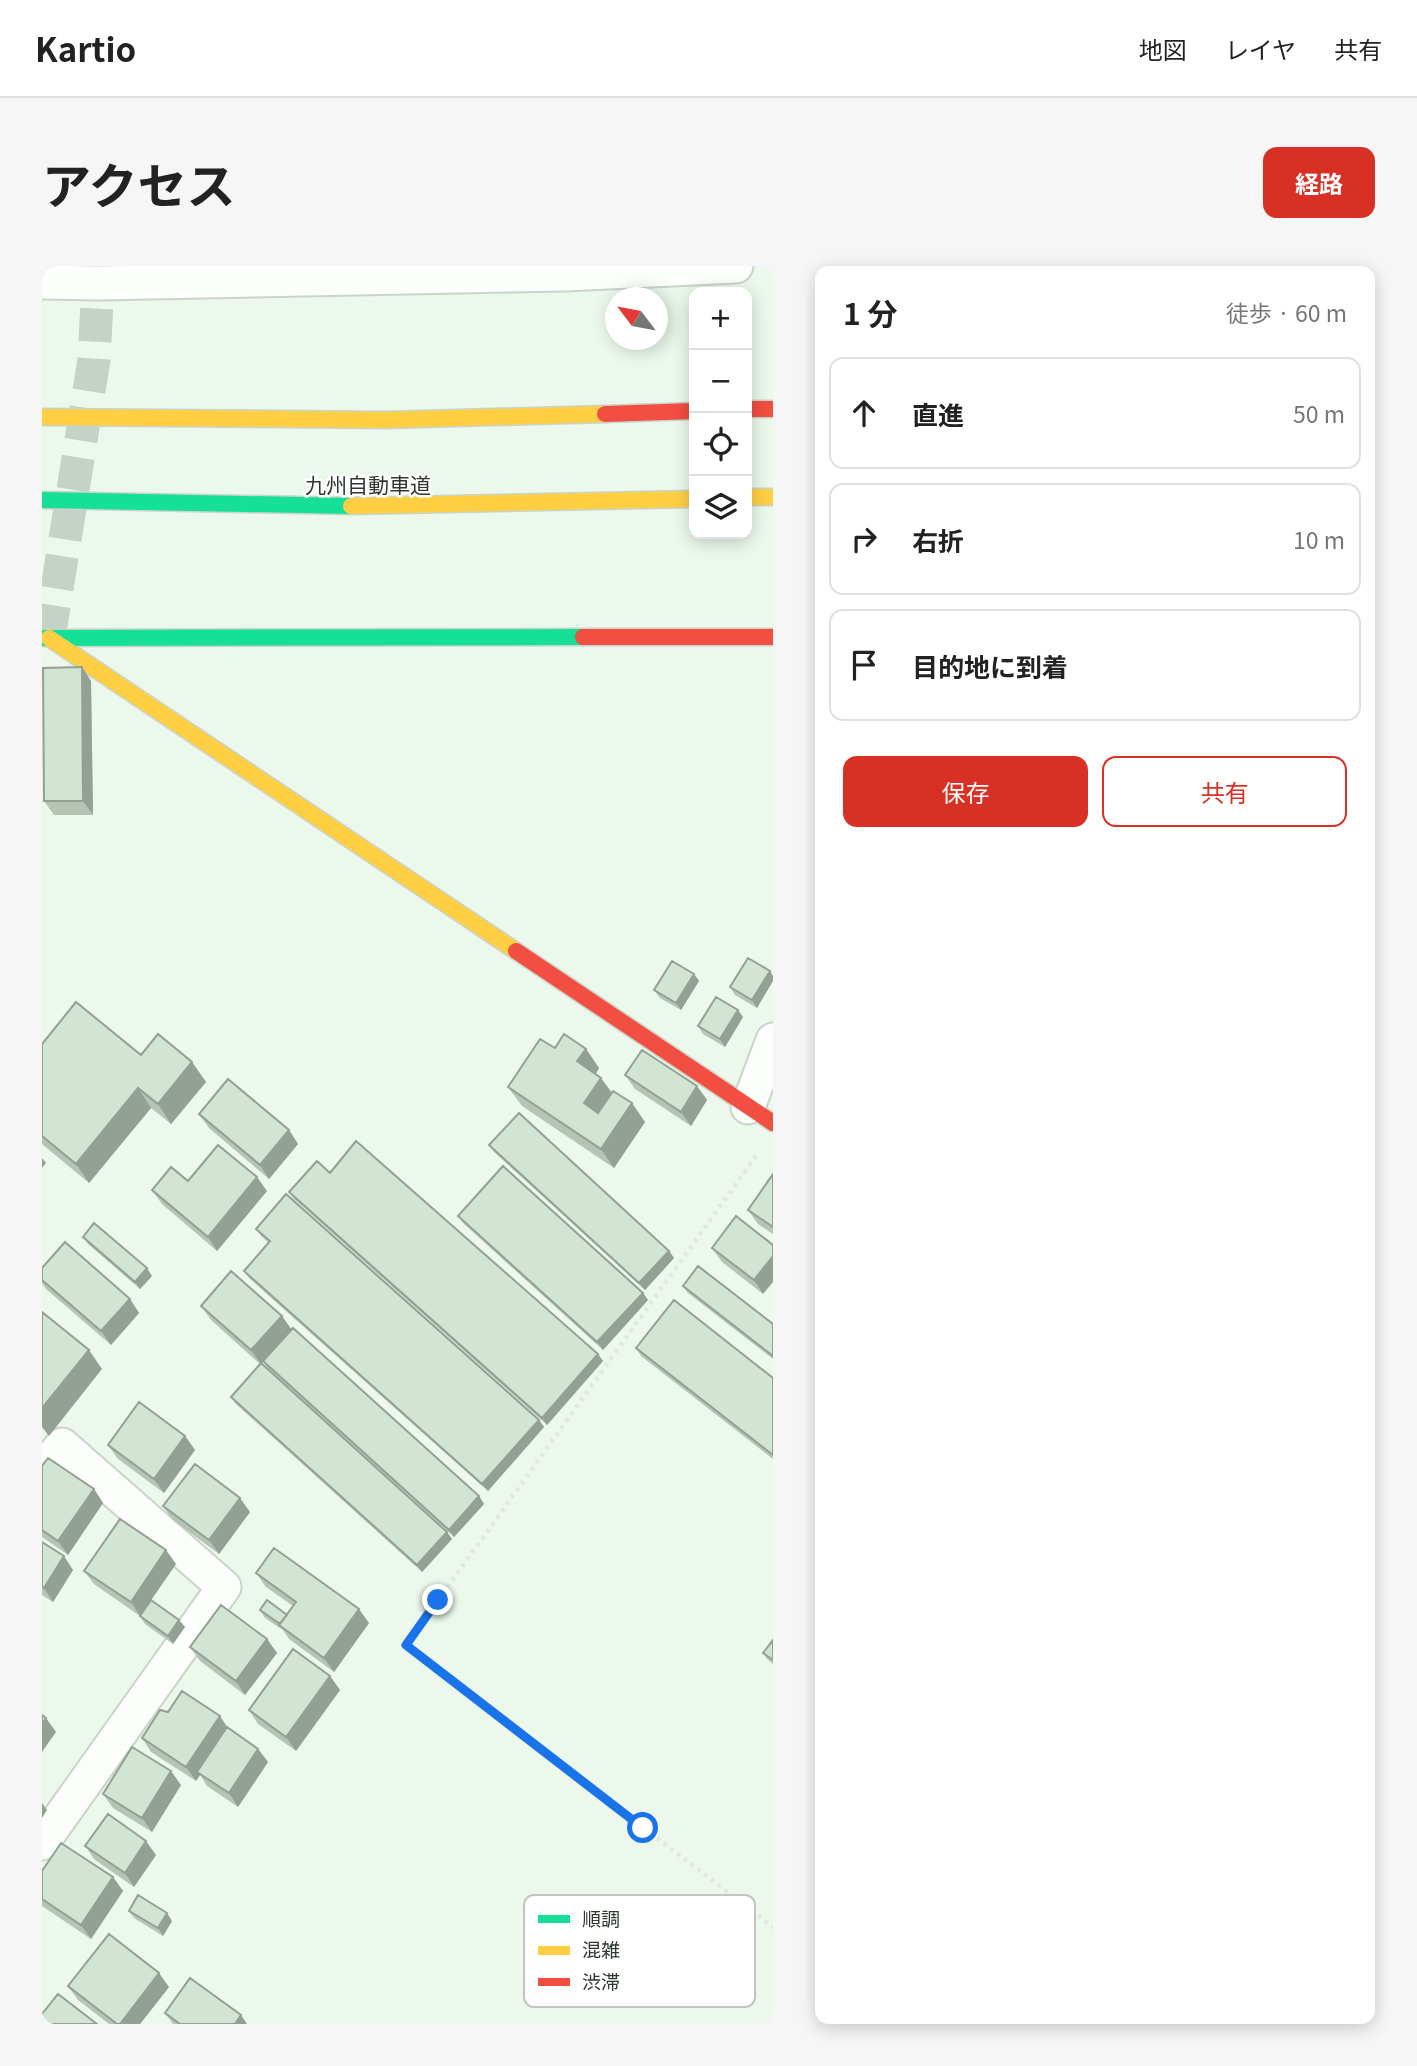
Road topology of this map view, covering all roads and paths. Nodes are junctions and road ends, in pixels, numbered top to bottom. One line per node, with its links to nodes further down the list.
1 (736, 266): 2 (street)
2 (100, 274): 3 (street)
3 (42, 282)
4 (752, 409): 5 (main road)
5 (773, 409)
6 (689, 411): 7 (main road)
7 (42, 417)
8 (752, 497): 9 (main road)
9 (773, 497)
10 (689, 499): 11 (main road, 九州自動車道)
11 (42, 500)
12 (46, 638): 13 (main road); 15 (main road)
13 (773, 638)
14 (773, 1041): 15 (street)
15 (761, 1115)
16 (757, 1155): 19 (path)
17 (42, 1471): 18 (street)
18 (42, 1843)
19 (731, 1895)
20 (755, 1913): 21 (path)
21 (773, 1927)

